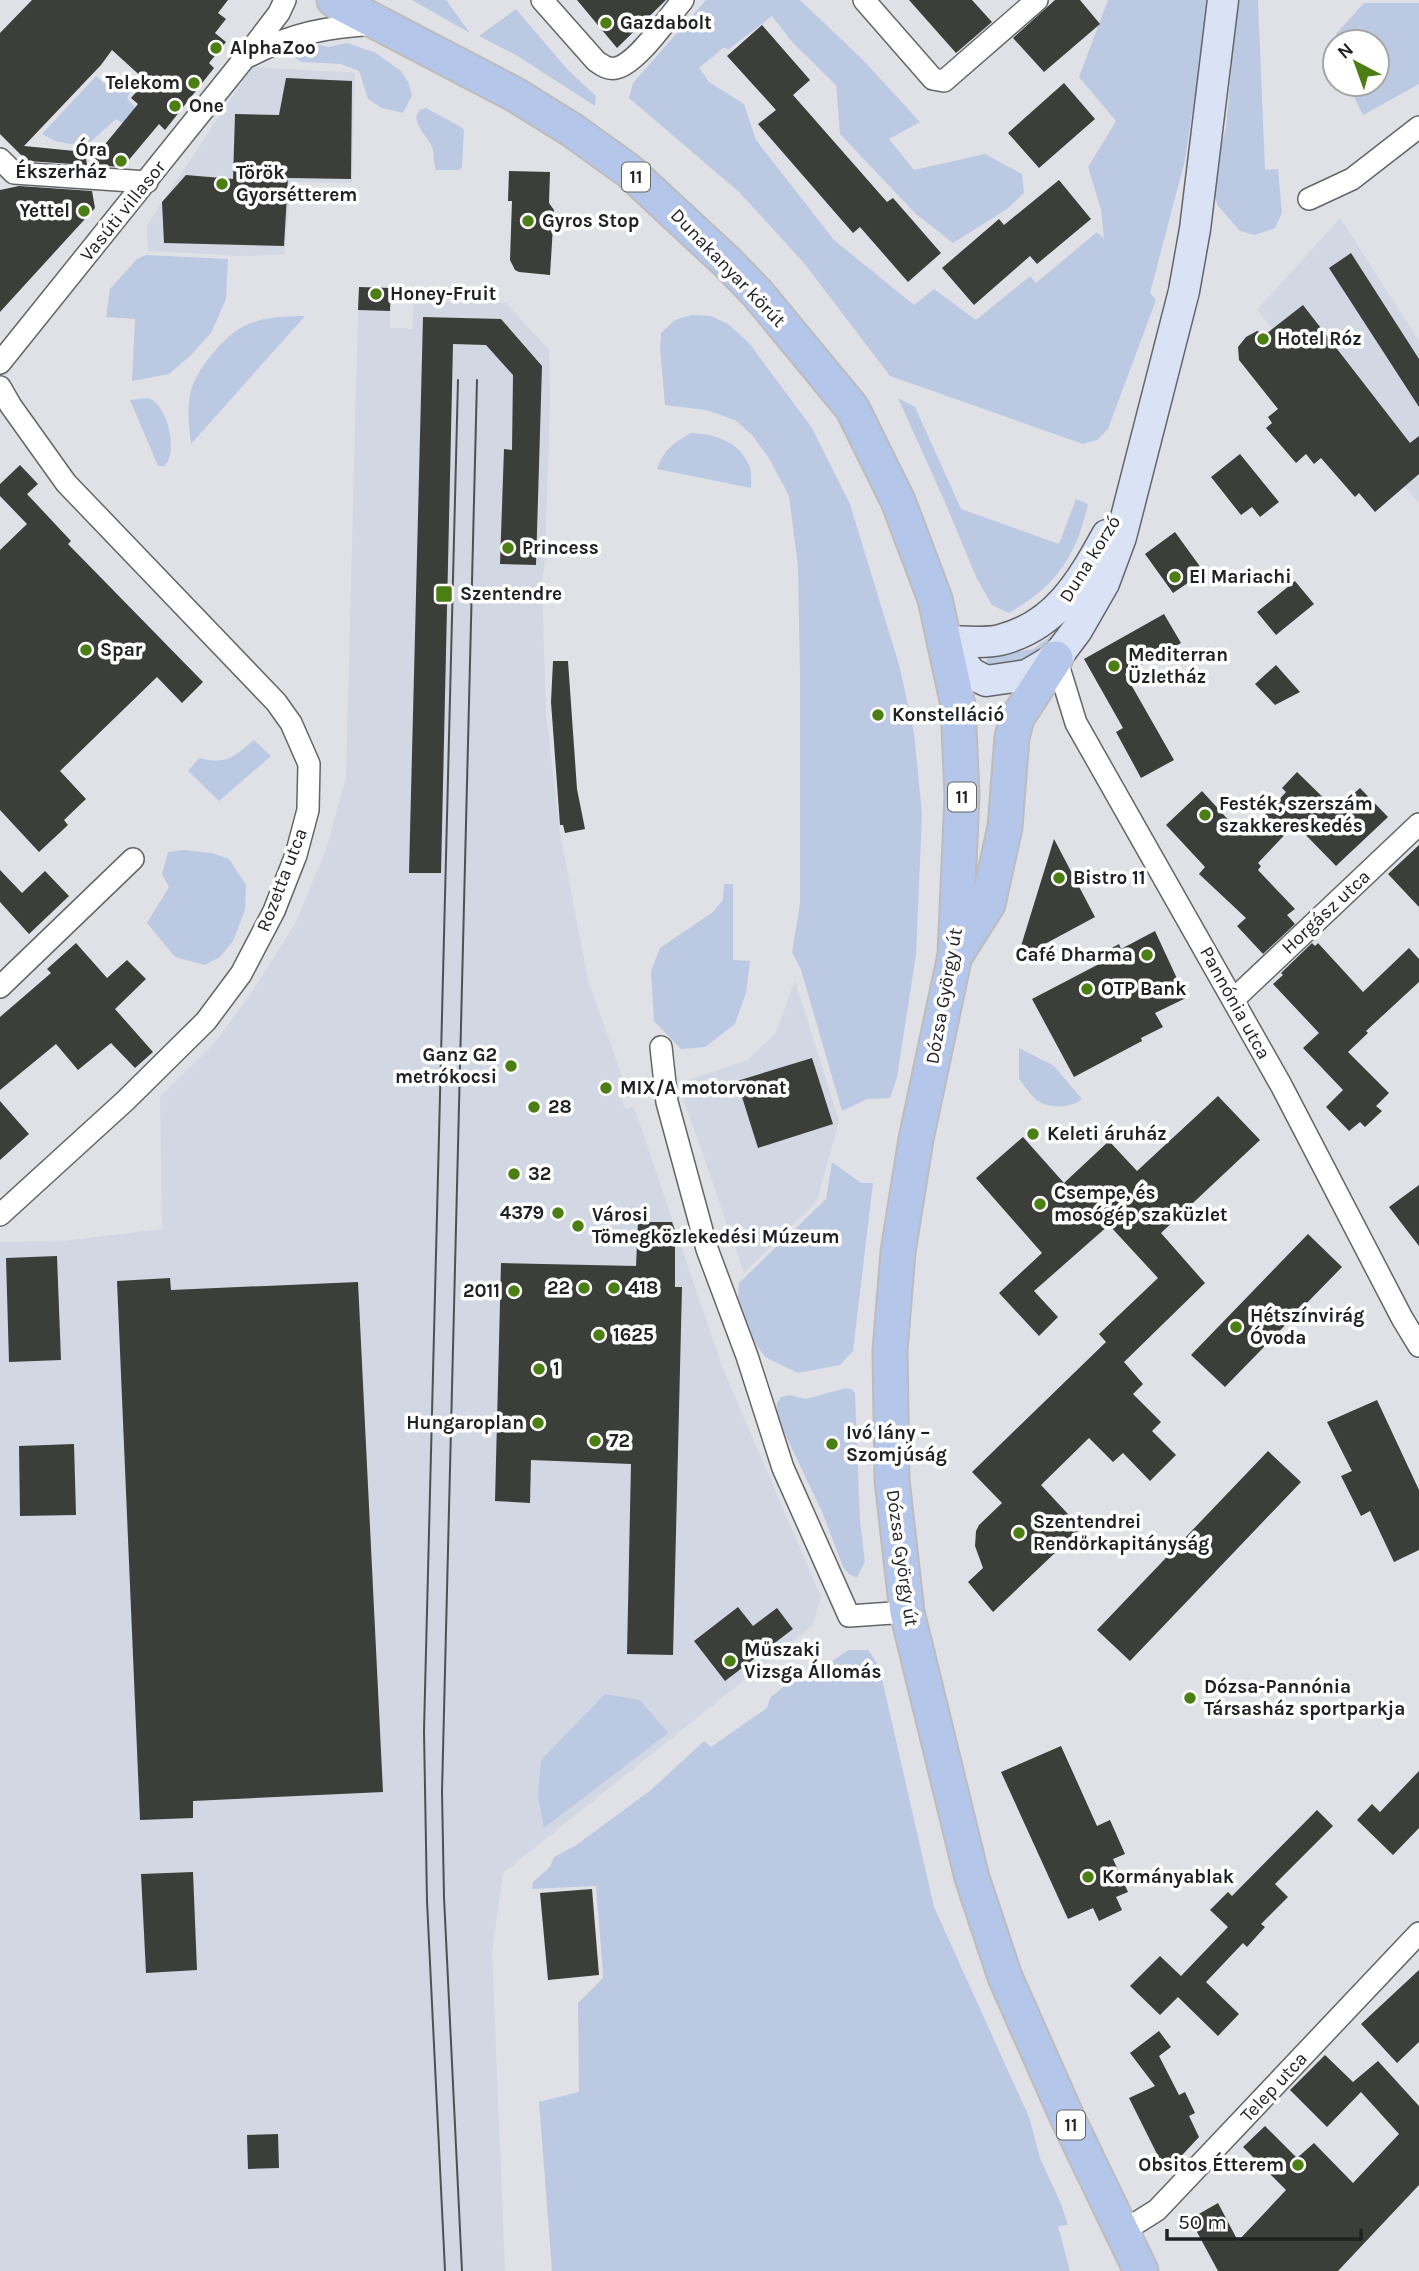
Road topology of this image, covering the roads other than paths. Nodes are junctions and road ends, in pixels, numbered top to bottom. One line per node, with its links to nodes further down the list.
1 (285, 0): 9 (street, Vasúti villasor)
2 (334, 0): 8 (main road, Dunakanyar körút / 11)
3 (542, 0): 4 (street)
4 (683, 0)
5 (864, 0): 6 (street)
6 (1037, 0)
7 (1223, 0): 16 (street, Duna korzó)
8 (379, 23): 9 (street, Vasúti villasor); 17 (main road, Dunakanyar körút / 11)
9 (244, 59): 12 (street, Vasúti villasor)
10 (1419, 127): 13 (street)
11 (5, 170): 12 (street)
12 (147, 182): 14 (street, Vasúti villasor)
13 (1309, 199)
14 (0, 363)
15 (0, 387): 25 (street, Rozetta utca)
16 (1132, 491): 17 (street, Duna korzó); 18 (street, Duna korzó)
17 (945, 641): 18 (street, Duna korzó); 21 (main road, Dózsa György út / 11)
18 (1056, 658): 21 (main road); 23 (street, Pannónia utca)
19 (1419, 824): 23 (street, Horgász utca)
20 (133, 859): 22 (street)
21 (955, 955): 27 (main road, Dózsa György út / 11)
22 (0, 987)
23 (1233, 1000): 26 (street, Pannónia utca)
24 (661, 1047): 27 (street)
25 (0, 1215)
26 (1419, 1346)
27 (907, 1612): 29 (main road, Dózsa György út / 11)
28 (1419, 1933): 29 (street, Telep utca)
29 (1122, 2232): 30 (main road, Dózsa György út / 11)
30 (1141, 2271)

